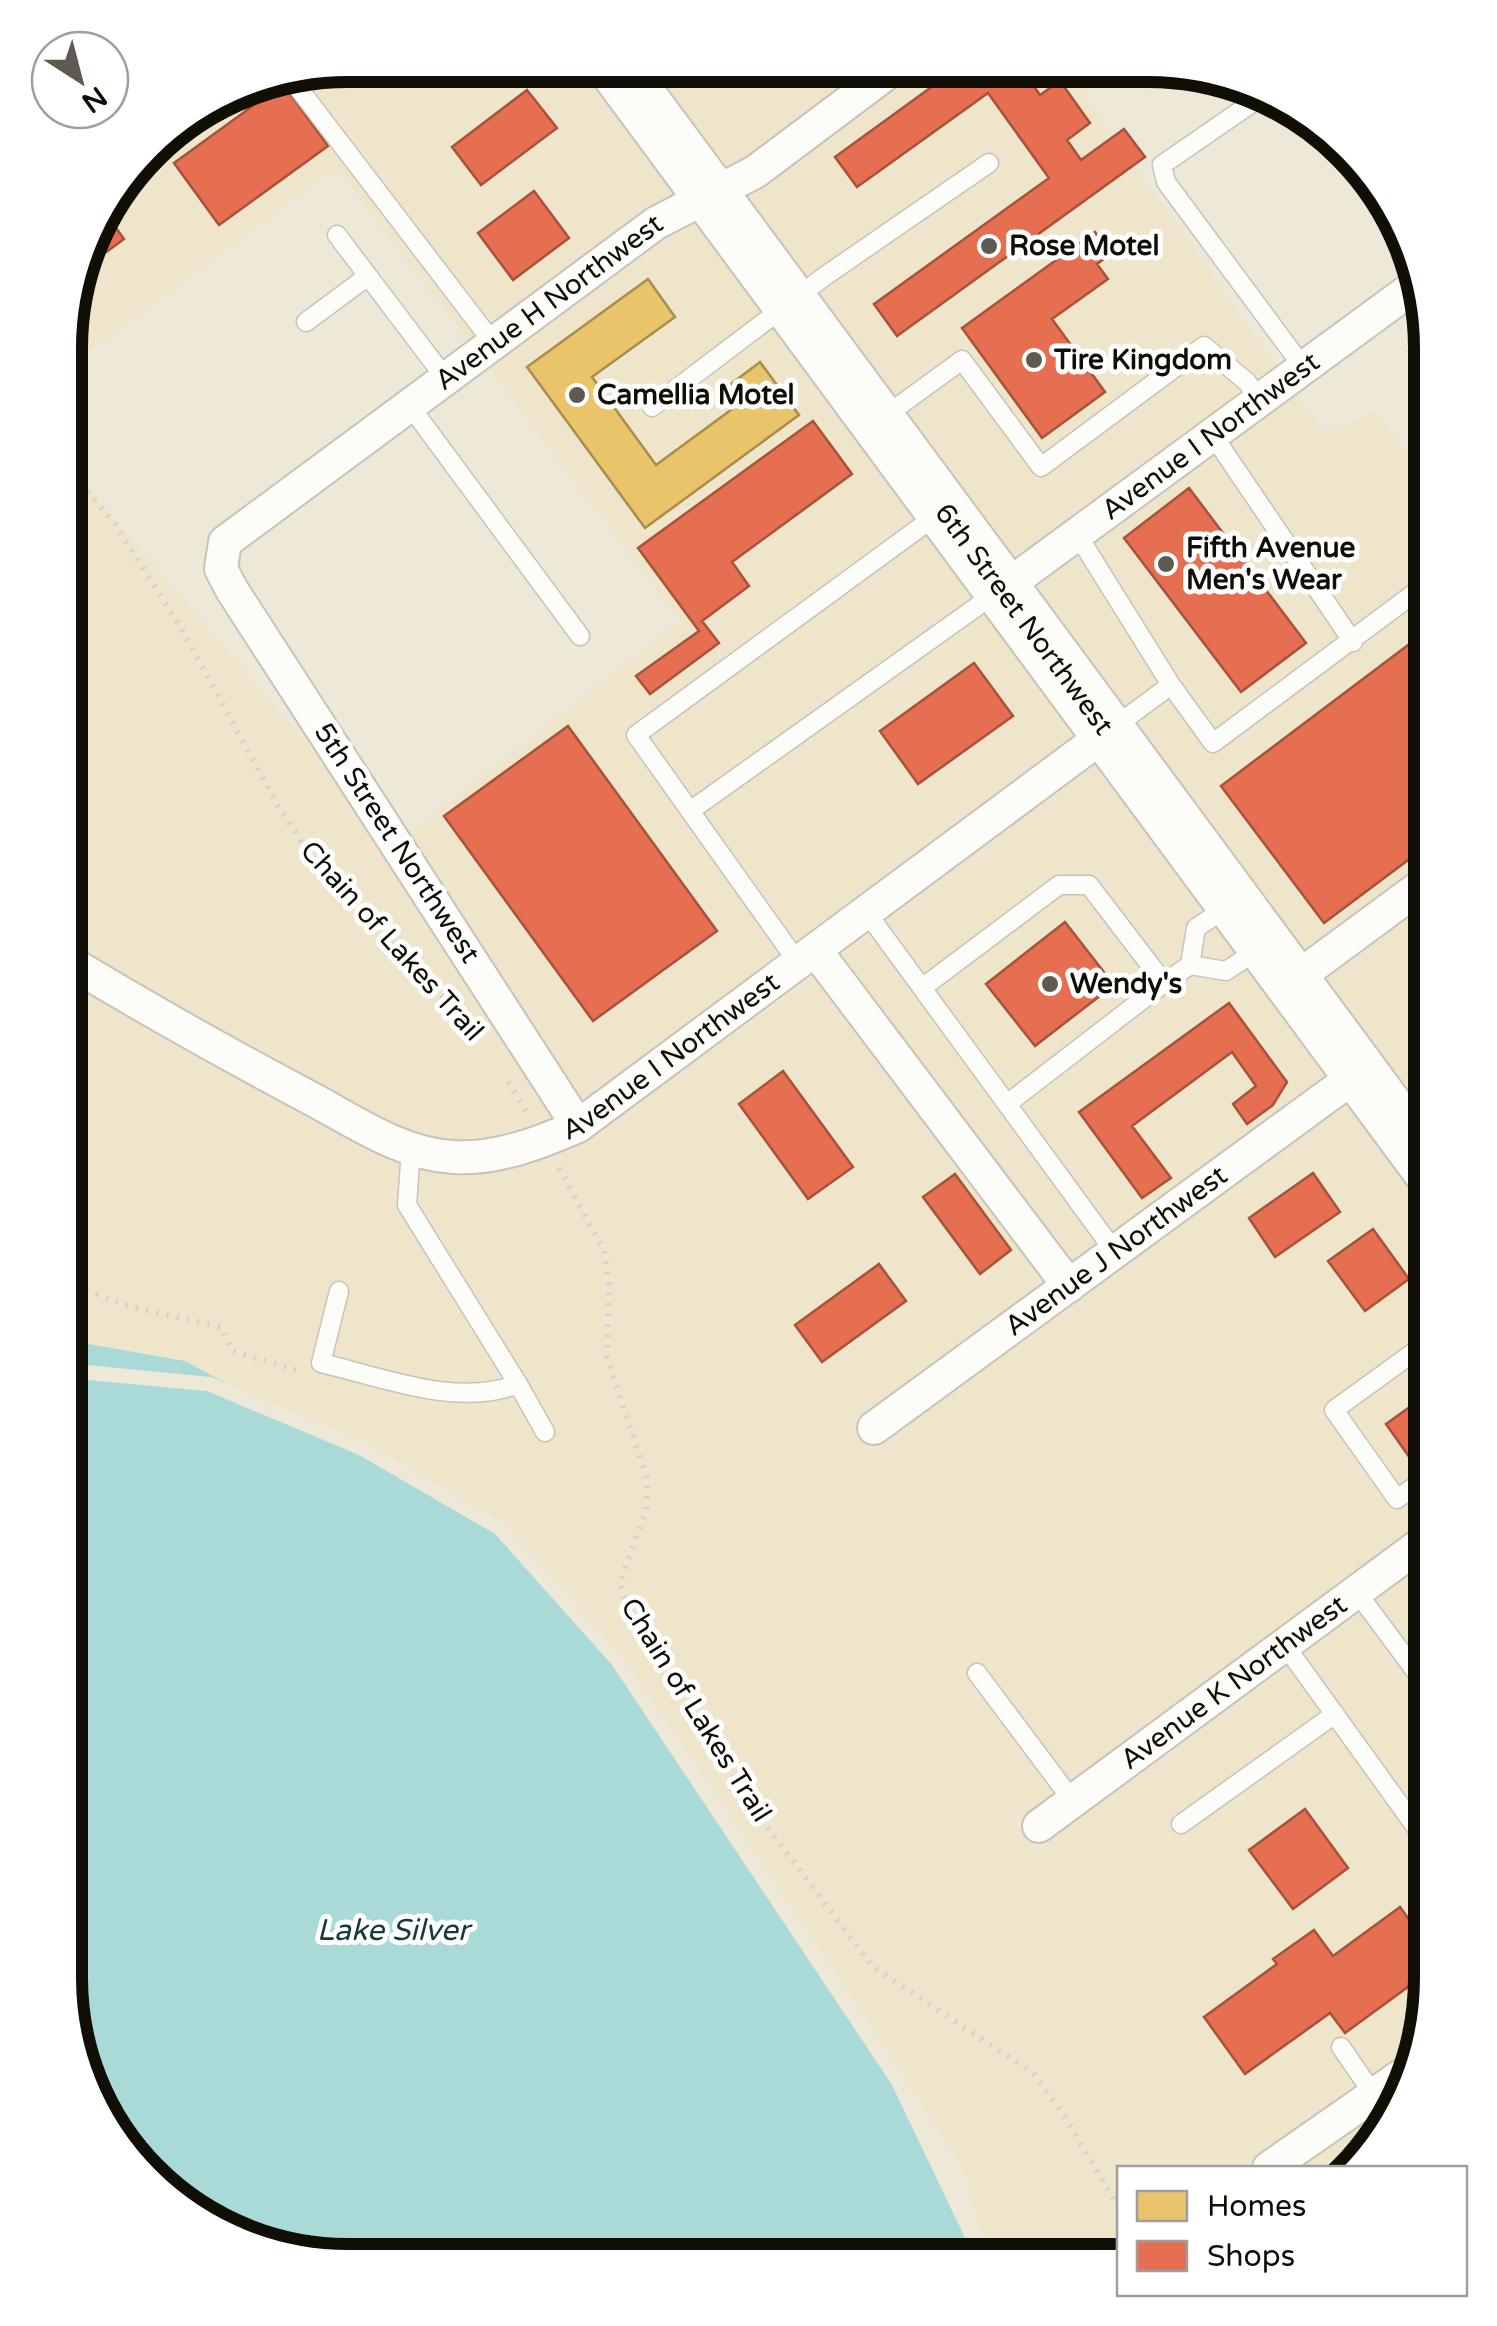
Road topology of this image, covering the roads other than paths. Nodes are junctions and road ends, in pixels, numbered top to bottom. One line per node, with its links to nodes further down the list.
1 (627, 83): 6 (highway, 6th Street Northwest)
2 (874, 83): 6 (street, Avenue H Northwest)
3 (298, 88): 12 (lane)
4 (1251, 103): 13 (lane)
5 (990, 163): 10 (lane)
6 (710, 196): 10 (highway, 6th Street Northwest); 12 (street, Avenue H Northwest)
7 (338, 235): 8 (lane)
8 (368, 276): 11 (lane); 14 (lane)
9 (1408, 291): 13 (street, Avenue I Northwest)
10 (790, 304): 17 (lane); 18 (highway, 6th Street Northwest)
11 (306, 322)
12 (494, 344): 14 (street, Avenue H Northwest)
13 (1303, 368): 15 (street, Avenue I Northwest)
14 (446, 379): 16 (street, Avenue H Northwest)
15 (1259, 400): 18 (lane); 19 (street, Avenue I Northwest)
16 (410, 406): 22 (street, Avenue H Northwest); 25 (lane)
17 (652, 407)
18 (877, 422): 20 (highway, 6th Street Northwest)
19 (1212, 434): 21 (street, Avenue I Northwest); 26 (lane)
20 (942, 512): 23 (highway, 6th Street Northwest); 29 (lane)
21 (1077, 534): 23 (street, Avenue I Northwest); 27 (lane)
22 (222, 558): 40 (street, 5th Street Northwest)
23 (1001, 590): 28 (highway, 6th Street Northwest); 29 (lane)
24 (1414, 594): 26 (lane)
25 (580, 636)
26 (1352, 642): 27 (lane)
27 (1170, 686): 28 (lane)
28 (1107, 733): 31 (street, Avenue I Northwest); 32 (highway, 6th Street Northwest)
29 (690, 811): 33 (lane)
30 (1414, 885): 32 (street)
31 (868, 913): 33 (street, Avenue I Northwest); 37 (lane)
32 (1263, 944): 34 (lane); 34 (lane); 38 (highway, 6th Street Northwest)
33 (808, 958): 40 (street, Avenue I Northwest); 44 (street)
34 (1190, 965): 36 (lane)
35 (82, 970): 42 (street, Avenue I Northwest)
36 (1164, 984): 37 (lane); 39 (lane)
37 (922, 988): 39 (lane)
38 (1359, 1073): 41 (highway, 6th Street Northwest); 43 (street, Avenue J Northwest)
39 (1007, 1104): 43 (lane)
40 (578, 1126): 42 (street, Avenue I Northwest)
41 (1414, 1147)
42 (411, 1149): 47 (lane)
43 (1115, 1252): 44 (street, Avenue J Northwest)
44 (1069, 1286): 48 (street, Avenue J Northwest)
45 (339, 1292): 47 (lane)
46 (1414, 1352): 50 (lane)
47 (518, 1384): 49 (lane)
48 (874, 1428)
49 (545, 1432)
50 (1414, 1486)
51 (1414, 1549): 52 (street, Avenue K Northwest)
52 (1356, 1591): 53 (street, Avenue K Northwest); 54 (lane)
53 (1284, 1644): 56 (lane); 57 (street, Avenue K Northwest)
54 (1414, 1668)
55 (977, 1674): 57 (lane)
56 (1335, 1714): 58 (lane); 59 (lane)
57 (1072, 1800): 60 (street, Avenue K Northwest)
58 (1414, 1823)
59 (1181, 1824)
60 (1039, 1826)
61 (1341, 2047): 62 (lane)
62 (1388, 2086): 63 (street)
63 (1272, 2166)

